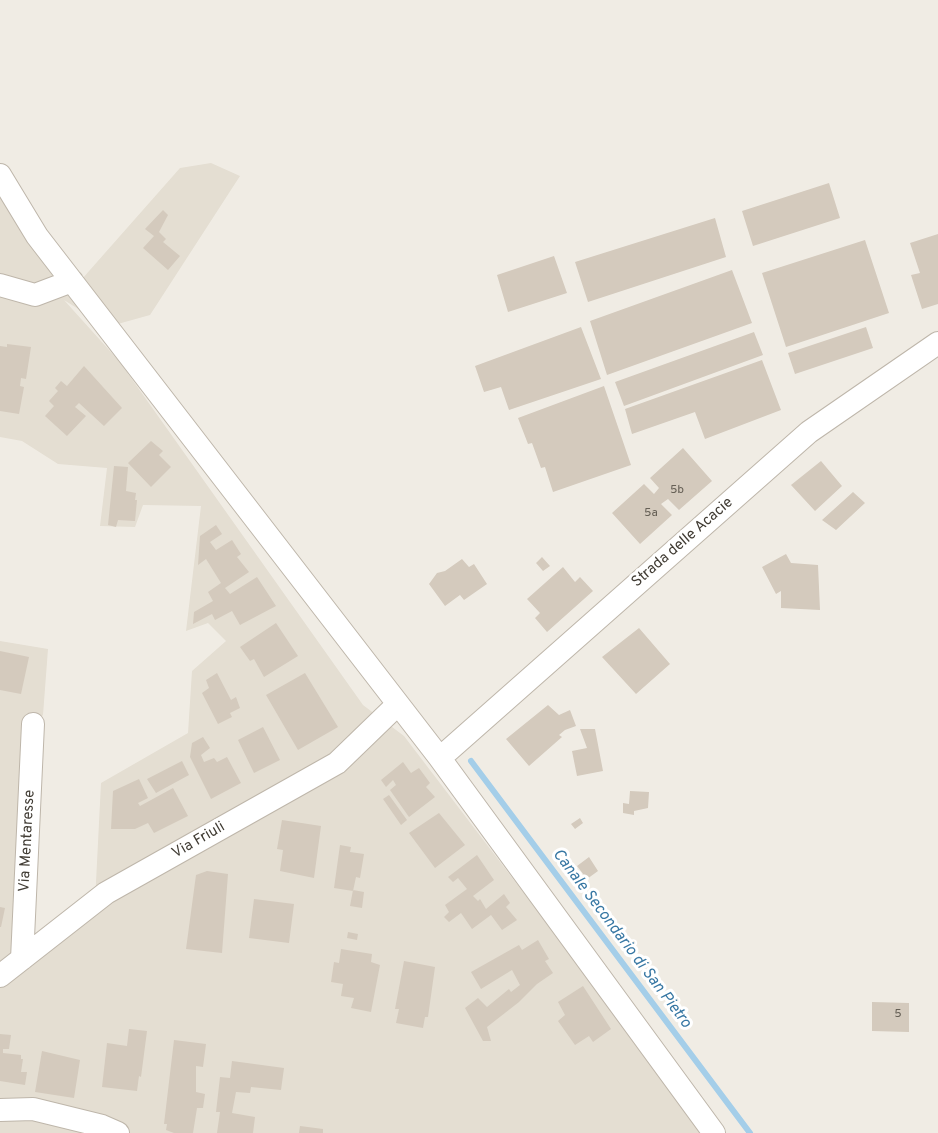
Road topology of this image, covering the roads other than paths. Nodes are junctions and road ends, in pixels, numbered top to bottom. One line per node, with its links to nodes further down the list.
1 (0, 175): 2 (street)
2 (72, 281): 3 (street); 5 (street)
3 (0, 285)
4 (938, 343): 7 (street, Strada delle Acacie)
5 (397, 705): 7 (street); 8 (street, Via Friuli)
6 (33, 724): 8 (street, Via Mentaresse)
7 (440, 758): 12 (street)
8 (22, 959): 9 (street, Via Friuli)
9 (0, 976)
10 (0, 1110): 11 (street)
11 (118, 1133)
12 (714, 1133)

